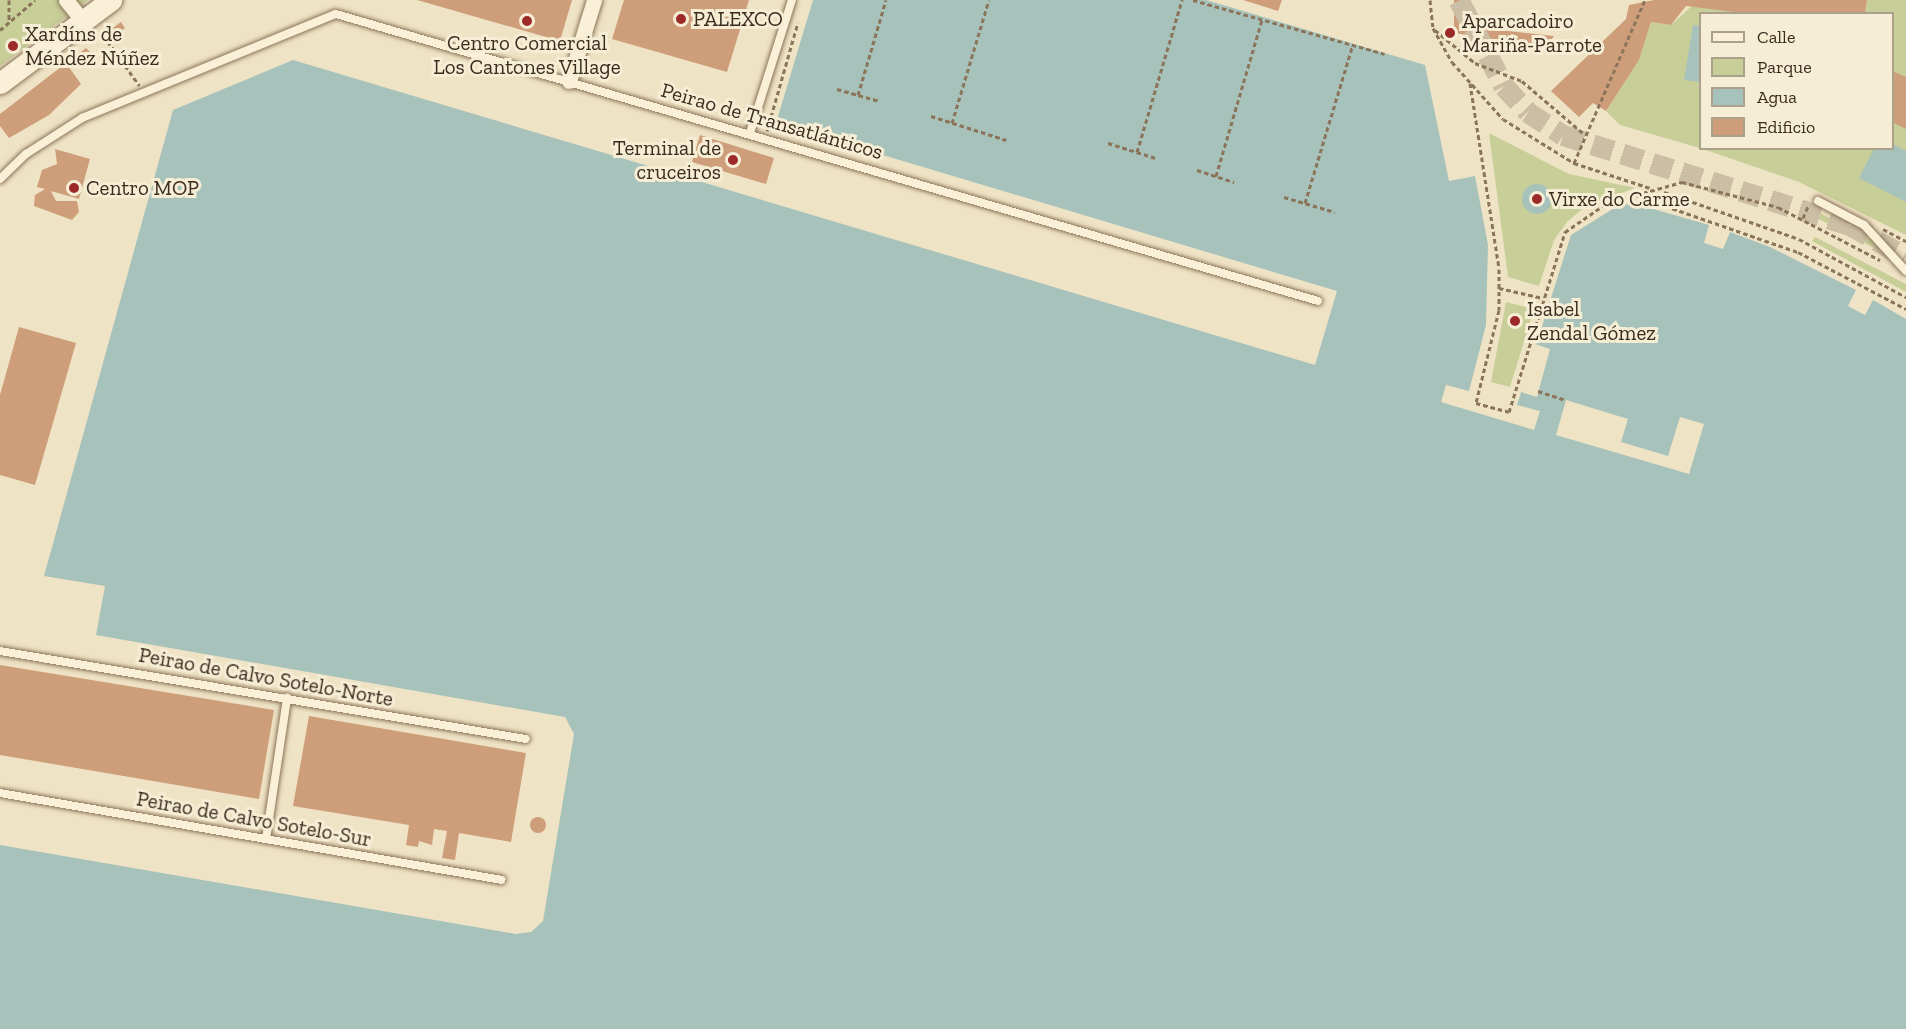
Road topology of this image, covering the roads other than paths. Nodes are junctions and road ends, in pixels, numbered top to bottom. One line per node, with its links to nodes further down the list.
1 (66, 0): 5 (street)
2 (111, 0): 5 (main road)
3 (594, 0): 6 (street)
4 (792, 0): 8 (lane)
5 (83, 21): 7 (main road)
6 (569, 81): 8 (lane, Peirao de Transatlánticos); 9 (lane, Peirao de Transatlánticos)
7 (0, 83)
8 (750, 133): 12 (lane, Peirao de Transatlánticos)
9 (0, 179)
10 (1818, 201): 11 (lane)
11 (1906, 271)
12 (1318, 301)
13 (0, 651): 14 (lane, Peirao de Calvo Sotelo-Norte)
14 (287, 699): 15 (lane, Peirao de Calvo Sotelo-Norte); 17 (lane)
15 (526, 739)
16 (0, 793): 17 (lane, Peirao de Calvo Sotelo-Sur)
17 (267, 839): 18 (lane, Peirao de Calvo Sotelo-Sur)
18 (502, 880)

